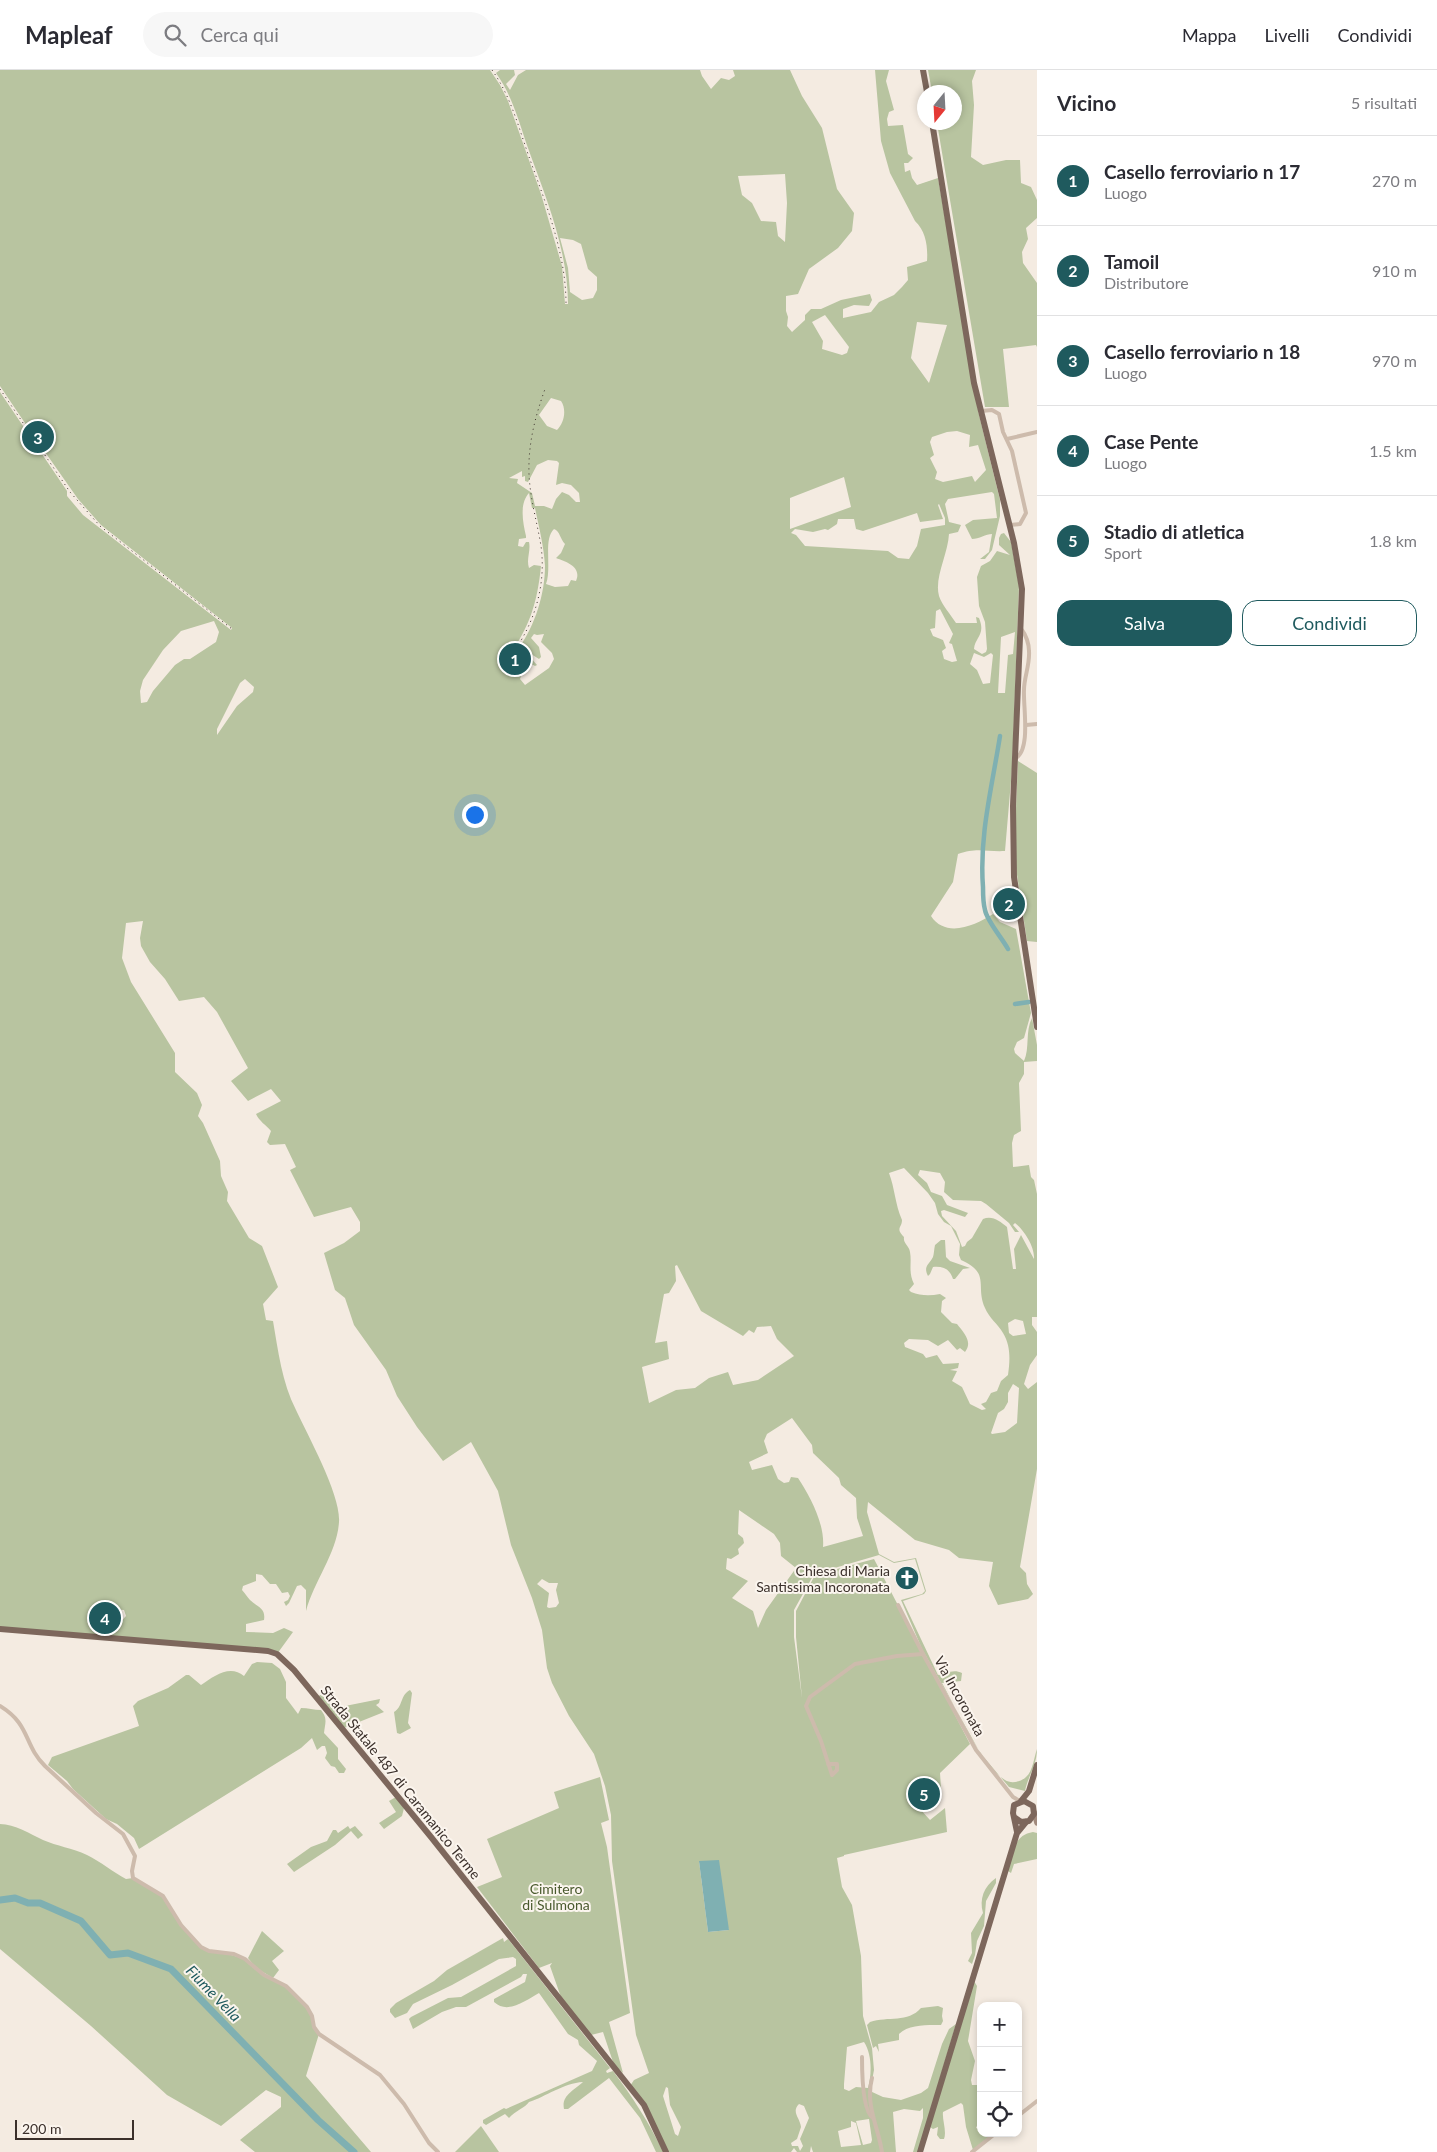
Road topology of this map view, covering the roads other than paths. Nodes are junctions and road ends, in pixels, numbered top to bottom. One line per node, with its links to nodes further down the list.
1 (924, 70): 2 (main road)
2 (926, 85)
3 (933, 130): 4 (main road)
4 (981, 411): 6 (street); 7 (main road)
5 (1037, 432): 6 (street)
6 (1007, 440): 7 (street)
7 (1010, 525): 8 (main road)
8 (1021, 690): 10 (street); 11 (main road)
9 (1037, 724): 10 (street)
10 (1026, 725): 11 (street)
11 (1016, 758): 12 (main road)
12 (1037, 1027)
13 (898, 1605): 15 (street, Via Incoronata)
14 (0, 1629): 36 (main road, Strada Statale 487 di Caramanico Terme)
15 (923, 1654): 17 (street); 20 (street, Via Incoronata)
16 (0, 1706): 35 (street)
17 (828, 1764)
18 (1037, 1765): 19 (main road)
19 (1029, 1791): 21 (main road); 22 (main road)
20 (1010, 1793): 21 (street, Via Incoronata); 23 (street, Via Incoronata)
21 (1021, 1801): 22 (main road); 23 (main road)
22 (1031, 1804): 24 (main road)
23 (1014, 1807): 25 (main road)
24 (1034, 1812): 26 (main road); 27 (main road)
25 (1014, 1817): 26 (main road); 28 (main road)
26 (1027, 1822): 27 (main road); 28 (main road)
27 (1037, 1823)
28 (1016, 1833): 38 (main road)
29 (862, 2057): 33 (street)
30 (872, 2078): 33 (street)
31 (1037, 2101): 32 (street)
32 (1022, 2113)
33 (873, 2118): 37 (street)
34 (991, 2137): 39 (street)
35 (438, 2152)
36 (666, 2152)
37 (882, 2152)
38 (920, 2152)
39 (972, 2152)

